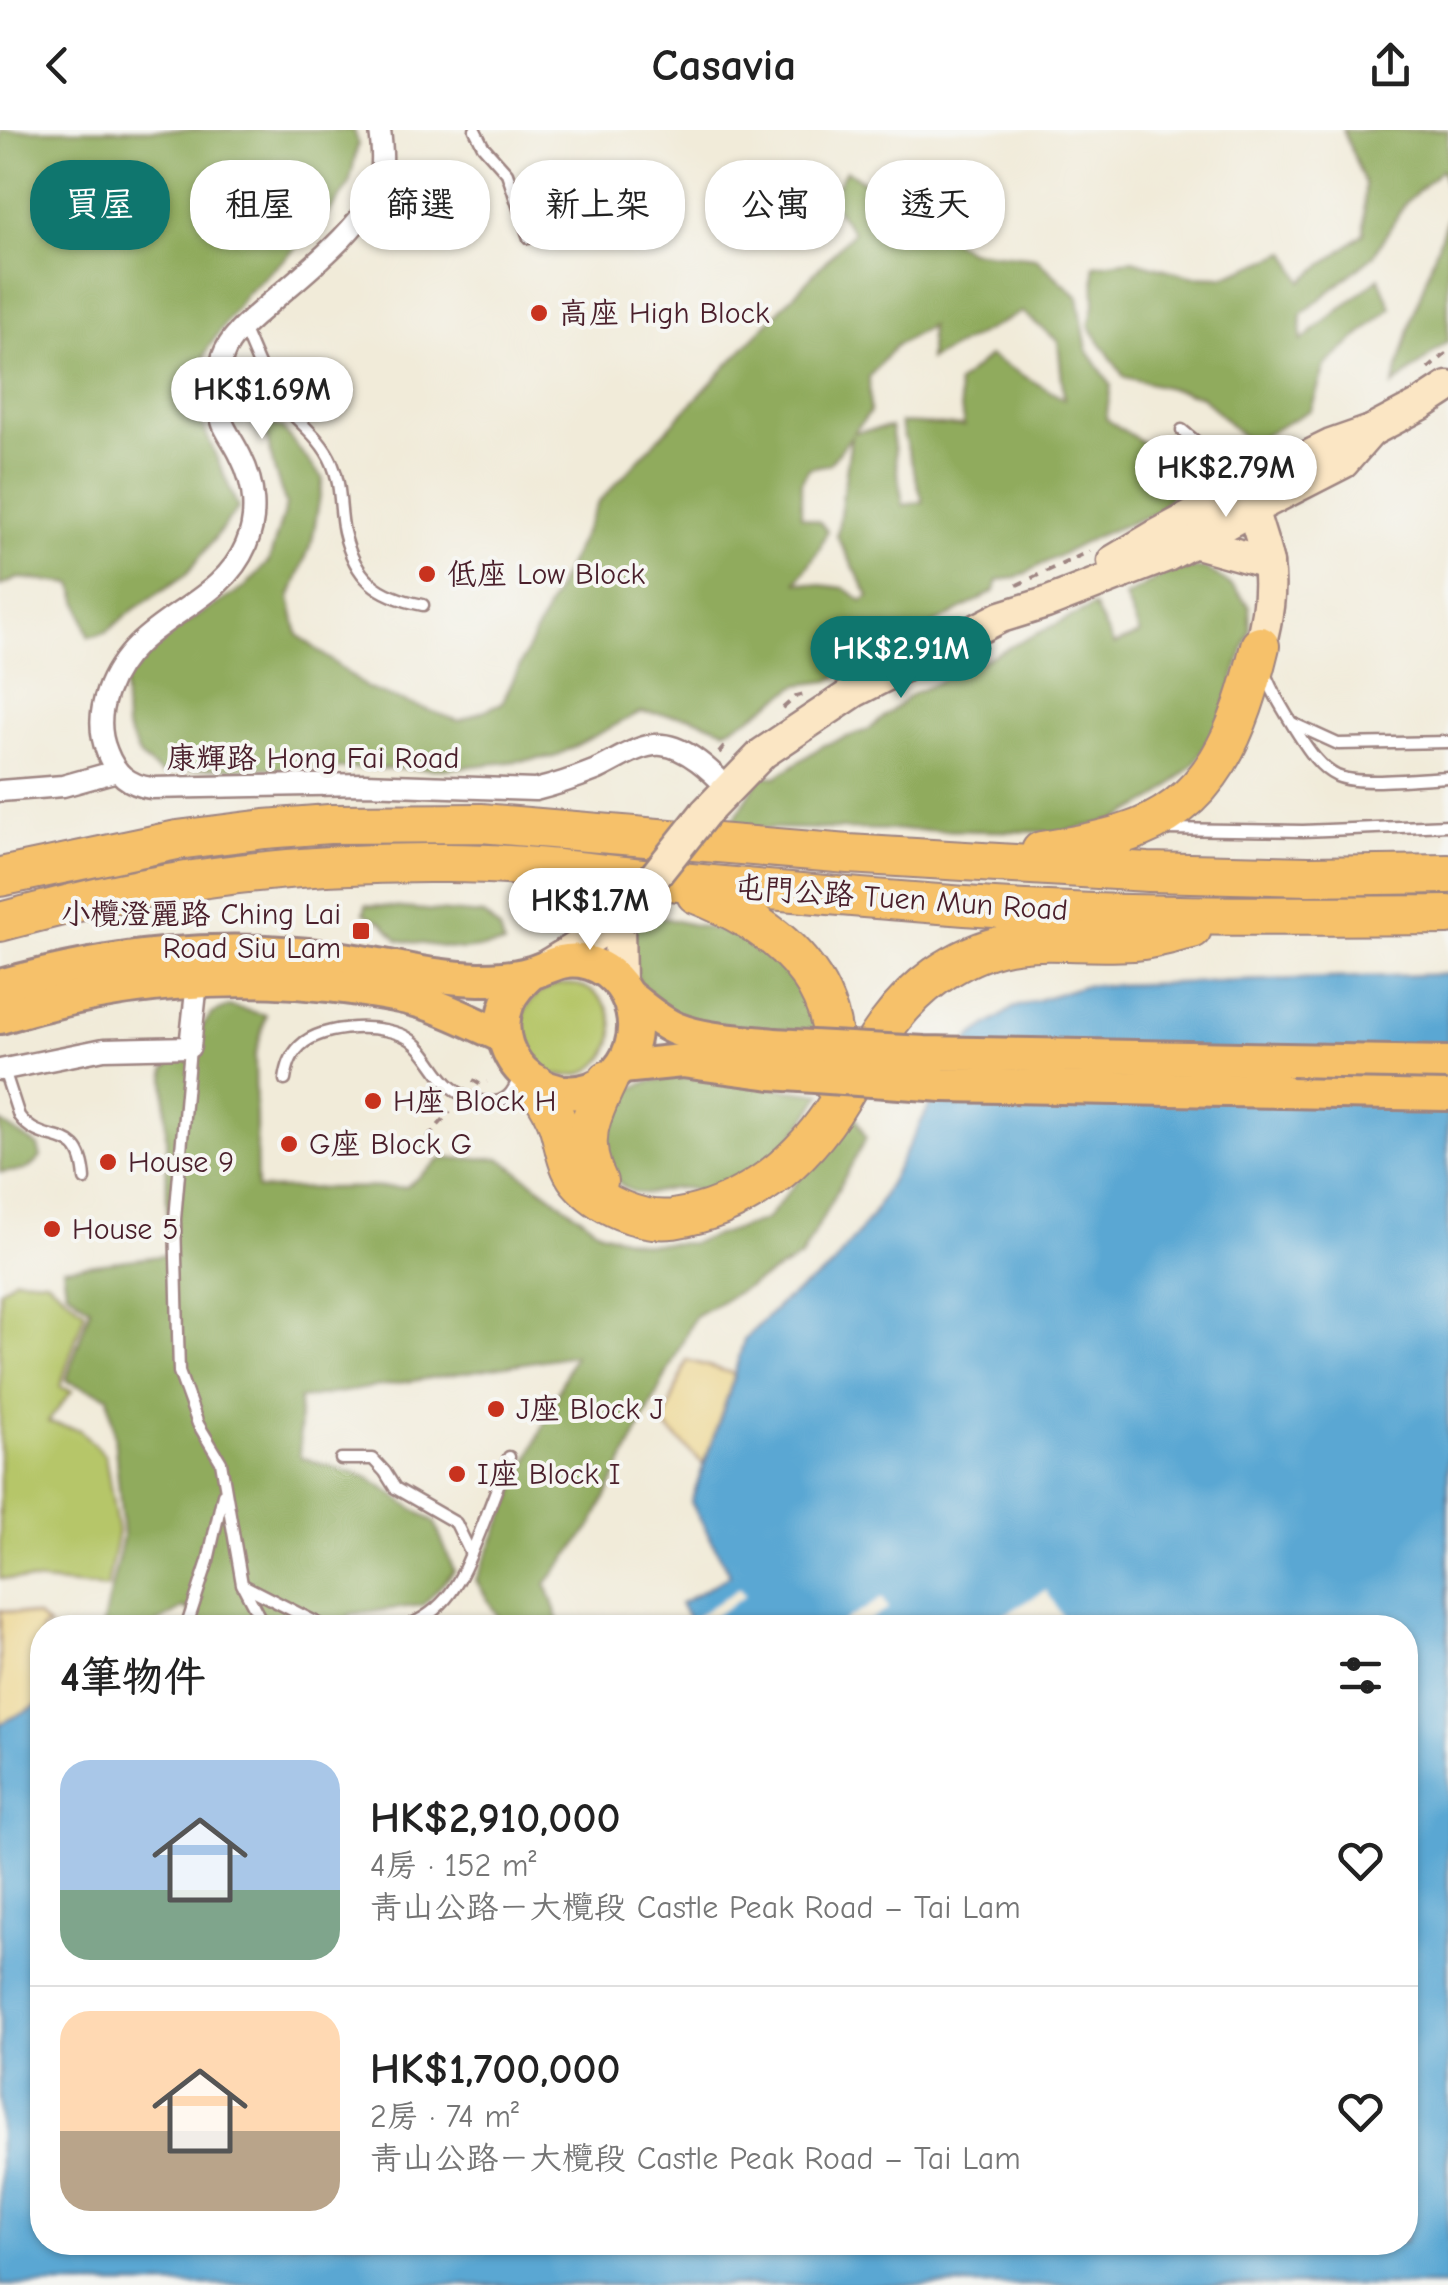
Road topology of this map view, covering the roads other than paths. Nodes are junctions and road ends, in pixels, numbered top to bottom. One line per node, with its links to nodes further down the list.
1 (380, 130): 4 (street)
2 (475, 130): 3 (lane)
3 (510, 182)
4 (242, 328): 11 (lane); 15 (street)
5 (1442, 392): 7 (main road)
6 (1182, 430): 7 (lane)
7 (1250, 498): 8 (main road); 9 (main road); 10 (main road)
8 (1193, 542): 9 (main road); 10 (main road)
9 (1268, 563): 12 (main road)
10 (1046, 602): 17 (main road)
11 (423, 605)
12 (1260, 646): 13 (lane); 20 (highway)
13 (1291, 722): 14 (lane); 16 (lane)
14 (1448, 742)
15 (117, 772): 17 (street, 康輝路 Hong Fai Road); 18 (street)
16 (1448, 777)
17 (728, 788): 27 (main road, bridge)
18 (0, 791)
19 (1448, 826): 20 (lane)
20 (1123, 834): 21 (highway)
21 (984, 861): 22 (highway, 屯門公路 Tuen Mun Road); 23 (highway, 屯門公路 Tuen Mun Road)
22 (1448, 874)
23 (0, 876)
24 (656, 879): 26 (highway, 屯門公路 Tuen Mun Road); 28 (highway, 屯門公路 Tuen Mun Road); 43 (highway)
25 (1448, 915): 26 (highway, 屯門公路 Tuen Mun Road)
26 (1250, 916): 43 (highway)
27 (619, 921): 30 (main road); 32 (main road)
28 (0, 922)
29 (198, 966): 30 (main road); 31 (main road); 33 (main road); 34 (main road); 35 (street)
30 (540, 968): 32 (main road); 34 (main road)
31 (0, 986)
32 (624, 990): 36 (main road); 39 (main road)
33 (0, 1017)
34 (504, 1037): 40 (main road)
35 (190, 1046): 38 (street); 48 (lane)
36 (773, 1059): 37 (main road, bridge); 39 (main road); 42 (main road, bridge)
37 (1448, 1063)
38 (2, 1069): 44 (lane)
39 (615, 1074): 40 (main road); 45 (highway)
40 (529, 1078): 41 (lane); 45 (highway)
41 (285, 1080)
42 (1448, 1094)
43 (803, 1148): 45 (highway)
44 (86, 1179)
45 (616, 1207)
46 (509, 1457): 49 (lane)
47 (341, 1459): 49 (lane)
48 (224, 1484): 50 (lane); 51 (lane)
49 (471, 1554): 54 (lane)
50 (242, 1584): 52 (lane); 53 (lane)
51 (190, 1615)
52 (258, 1615)
53 (302, 1615)
54 (426, 1615)

